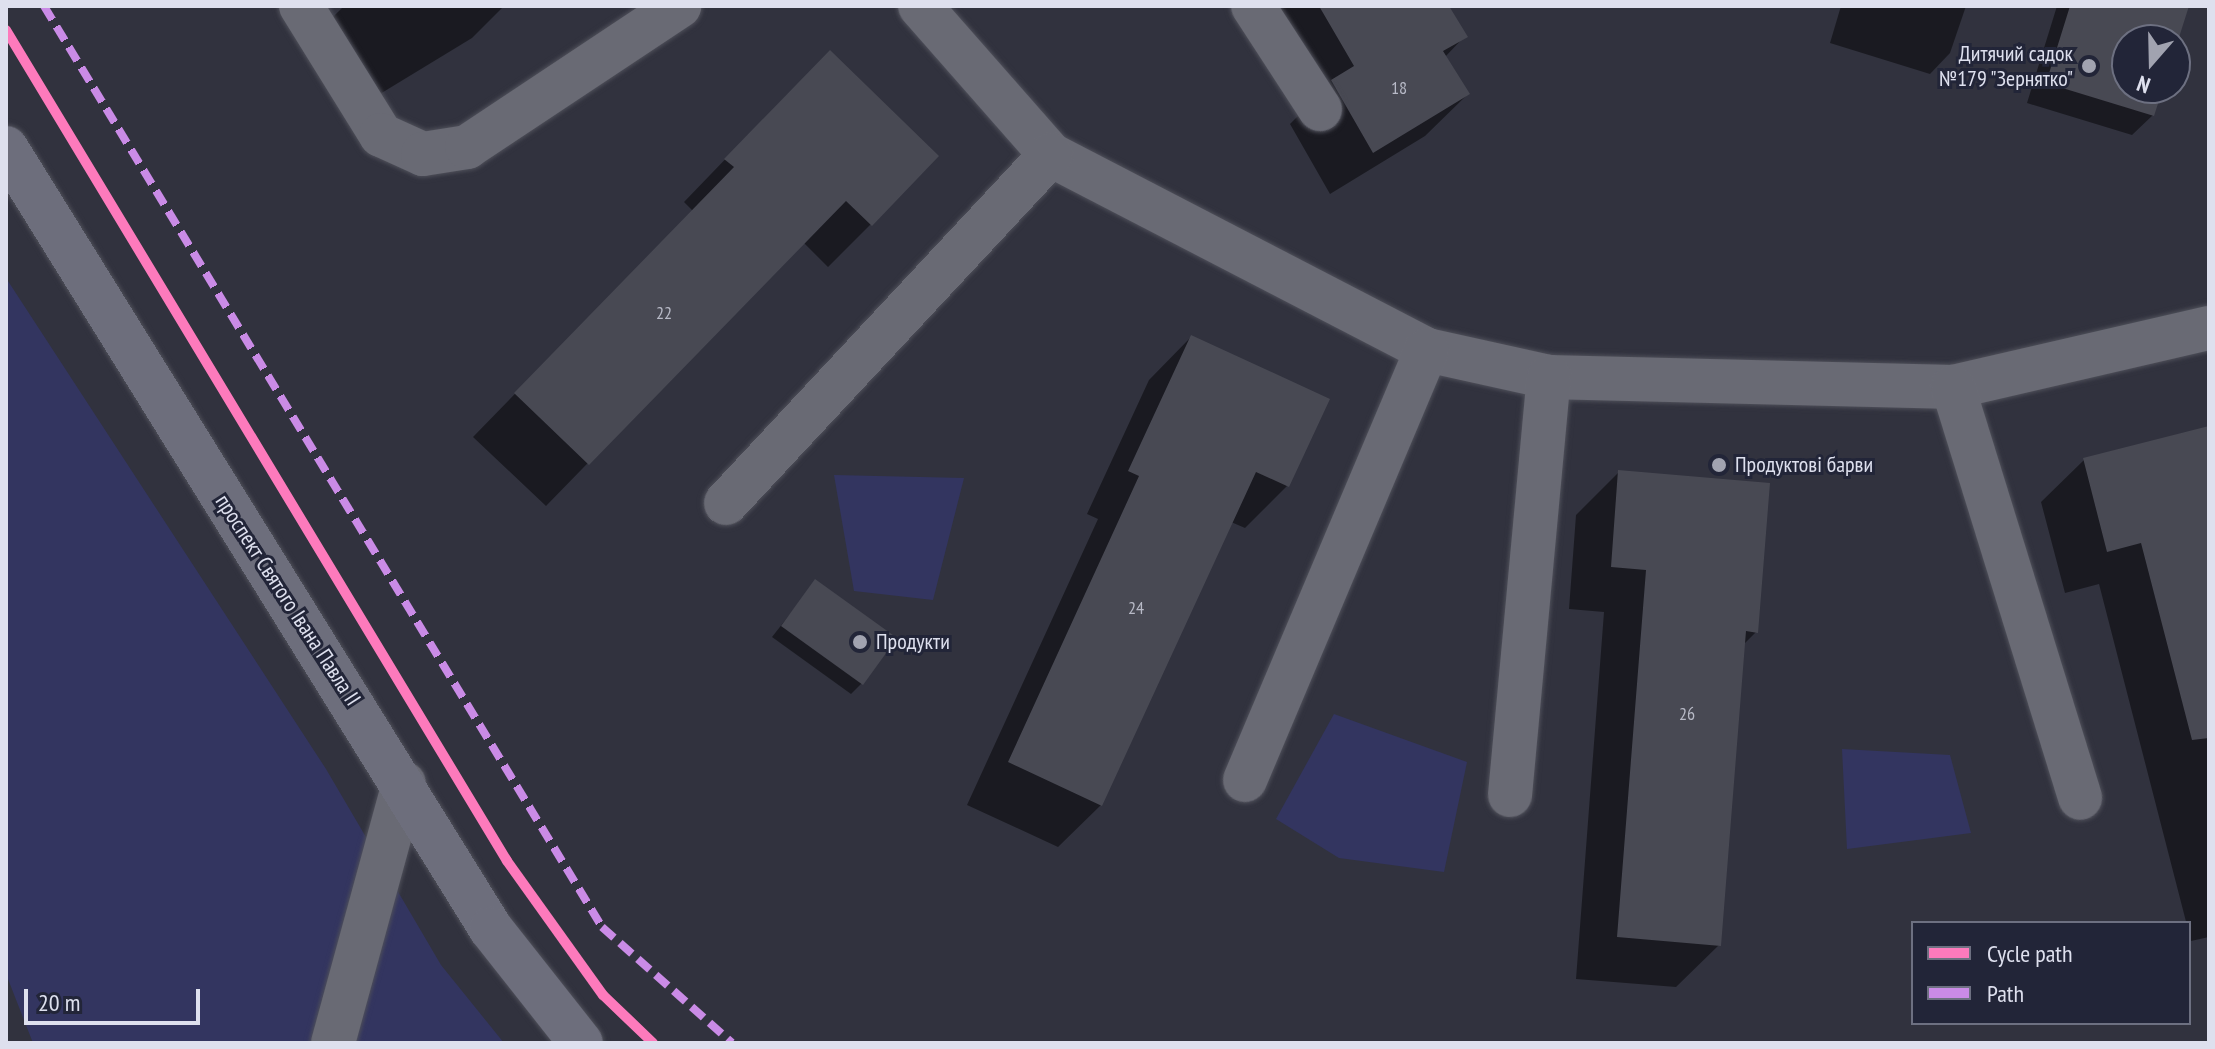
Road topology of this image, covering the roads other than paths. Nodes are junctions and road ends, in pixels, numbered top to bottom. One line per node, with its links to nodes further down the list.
1 (301, 6): 2 (lane)
2 (679, 6)
3 (920, 6): 7 (lane)
4 (1253, 6): 5 (lane)
5 (1320, 109)
6 (6, 148): 14 (main road, проспект Святого Івана Павла II)
7 (1051, 155): 9 (lane); 12 (lane)
8 (2209, 328): 11 (lane)
9 (1427, 350): 10 (lane); 13 (lane)
10 (1549, 377): 11 (lane); 15 (lane)
11 (1953, 387): 16 (lane)
12 (726, 503)
13 (1245, 780)
14 (404, 784): 17 (lane); 18 (main road, проспект Святого Івана Павла II)
15 (1510, 795)
16 (2080, 798)
17 (333, 1043)
18 (581, 1043)

